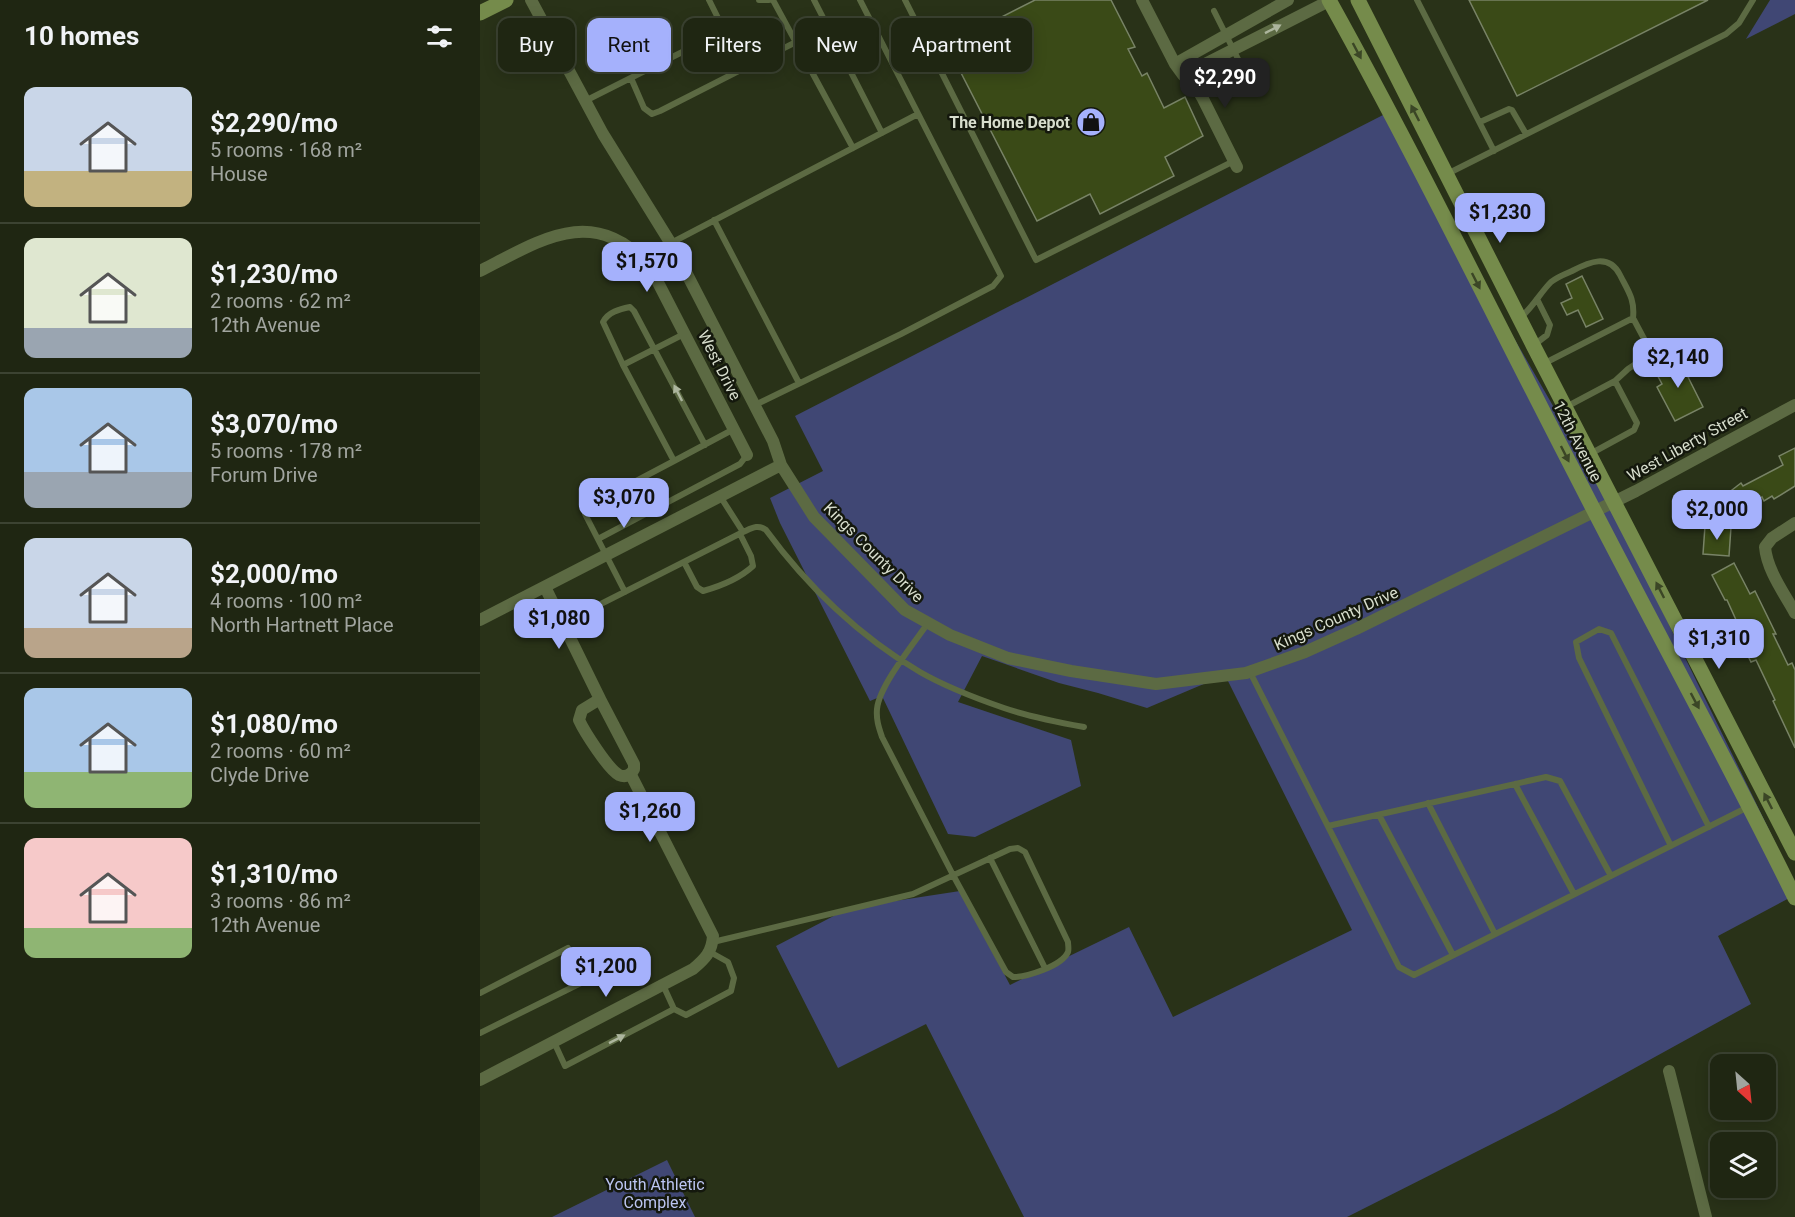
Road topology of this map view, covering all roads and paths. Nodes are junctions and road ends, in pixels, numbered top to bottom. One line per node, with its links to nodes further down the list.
1 (506, 0): 16 (main road)
2 (531, 0): 29 (street, Kings County Drive)
3 (709, 0): 17 (lane)
4 (759, 0): 5 (lane)
5 (771, 0): 19 (lane)
6 (814, 0): 32 (lane)
7 (860, 0): 30 (lane)
8 (905, 0): 36 (lane)
9 (1142, 0): 22 (street)
10 (1288, 0): 18 (street)
11 (1330, 0): 20 (street, one-way to 11); 28 (main road, 12th Avenue, one-way to 28)
12 (1358, 0): 37 (main road, 12th Avenue, one-way to 12)
13 (1417, 0): 31 (lane)
14 (1753, 0): 33 (lane)
15 (1214, 11): 18 (lane)
16 (480, 13)
17 (718, 18)
18 (1226, 36): 20 (lane); 22 (street)
19 (795, 40)
20 (1233, 49): 25 (street); 26 (lane)
21 (683, 52): 27 (lane)
22 (1175, 64): 25 (street)
23 (737, 72): 27 (lane)
24 (812, 72): 34 (lane)
25 (1183, 75): 36 (street)
26 (1247, 77)
27 (631, 78): 29 (lane)
28 (1383, 99): 37 (main road); 62 (main road, 12th Avenue, one-way to 62)
29 (585, 101): 39 (street, Kings County Drive)
30 (918, 114): 32 (lane); 50 (lane)
31 (1480, 123): 33 (lane); 35 (lane)
32 (882, 133): 34 (lane)
33 (1526, 135): 35 (lane)
34 (853, 148): 38 (lane)
35 (1494, 151): 37 (lane)
36 (1235, 164)
37 (1446, 175): 42 (main road, 12th Avenue)
38 (714, 220): 39 (lane); 50 (lane)
39 (670, 243): 51 (street, Kings County Drive)
40 (480, 271): 44 (street, West Drive)
41 (1537, 299): 42 (lane); 43 (lane); 45 (lane)
42 (1520, 318): 45 (main road, 12th Avenue)
43 (1633, 318): 47 (lane); 49 (lane)
44 (685, 334): 46 (lane); 54 (street, West Drive)
45 (1533, 345): 47 (main road, 12th Avenue)
46 (656, 349): 48 (lane); 48 (lane); 55 (lane, one-way to 46)
47 (1543, 364): 53 (main road, 12th Avenue)
48 (623, 365): 58 (lane)
49 (1615, 381): 53 (lane); 56 (lane)
50 (799, 383): 51 (lane)
51 (755, 405): 59 (street, Kings County Drive)
52 (1795, 405): 61 (street, West Liberty Street)
53 (1565, 407): 56 (main road, 12th Avenue)
54 (734, 429): 55 (lane); 57 (street, West Drive)
55 (705, 445): 58 (lane)
56 (1589, 454): 61 (main road, 12th Avenue)
57 (747, 455): 65 (lane)
58 (674, 461): 65 (lane)
59 (781, 465): 60 (street); 73 (street, Kings County Drive)
60 (720, 496): 64 (lane); 66 (street)
61 (1614, 502): 62 (street, West Liberty Street); 86 (main road, 12th Avenue, one-way to 61)
62 (1594, 512): 75 (street, Kings County Drive); 81 (main road, 12th Avenue, one-way to 81)
63 (1795, 523): 71 (street)
64 (741, 533): 67 (lane); 67 (lane); 74 (lane)
65 (598, 539): 66 (lane)
66 (607, 555): 68 (street); 69 (lane)
67 (684, 562): 69 (lane)
68 (545, 587): 72 (street); 76 (street)
69 (625, 592): 70 (lane)
70 (585, 612)
71 (1795, 613)
72 (480, 620)
73 (928, 623): 74 (lane); 75 (street, Kings County Drive)
74 (902, 659): 77 (lane); 88 (lane)
75 (1250, 672): 83 (lane)
76 (600, 699): 78 (street); 78 (street)
77 (1084, 727)
78 (631, 775): 93 (street)
79 (1515, 784): 80 (lane); 89 (lane); 90 (lane)
80 (1428, 804): 82 (lane); 92 (lane)
81 (1750, 806): 84 (lane); 91 (main road, 12th Avenue)
82 (1379, 815): 83 (lane); 94 (lane)
83 (1328, 826): 94 (lane)
84 (1708, 827): 85 (lane); 85 (lane)
85 (1671, 846): 89 (lane)
86 (1795, 853)
87 (990, 858): 88 (lane); 95 (lane); 95 (lane)
88 (953, 875): 93 (lane); 95 (lane)
89 (1611, 876): 90 (lane)
90 (1574, 894): 92 (lane)
91 (1795, 898)
92 (1495, 934): 94 (lane)
93 (712, 947): 96 (street); 98 (lane)
94 (1453, 955)
95 (1045, 968)
96 (663, 985): 98 (lane); 100 (street)
97 (480, 993): 99 (lane)
98 (674, 1009): 100 (lane, one-way to 98)
99 (480, 1033)
100 (554, 1042): 102 (street)
101 (1669, 1071): 103 (street)
102 (480, 1080)
103 (1706, 1217)

